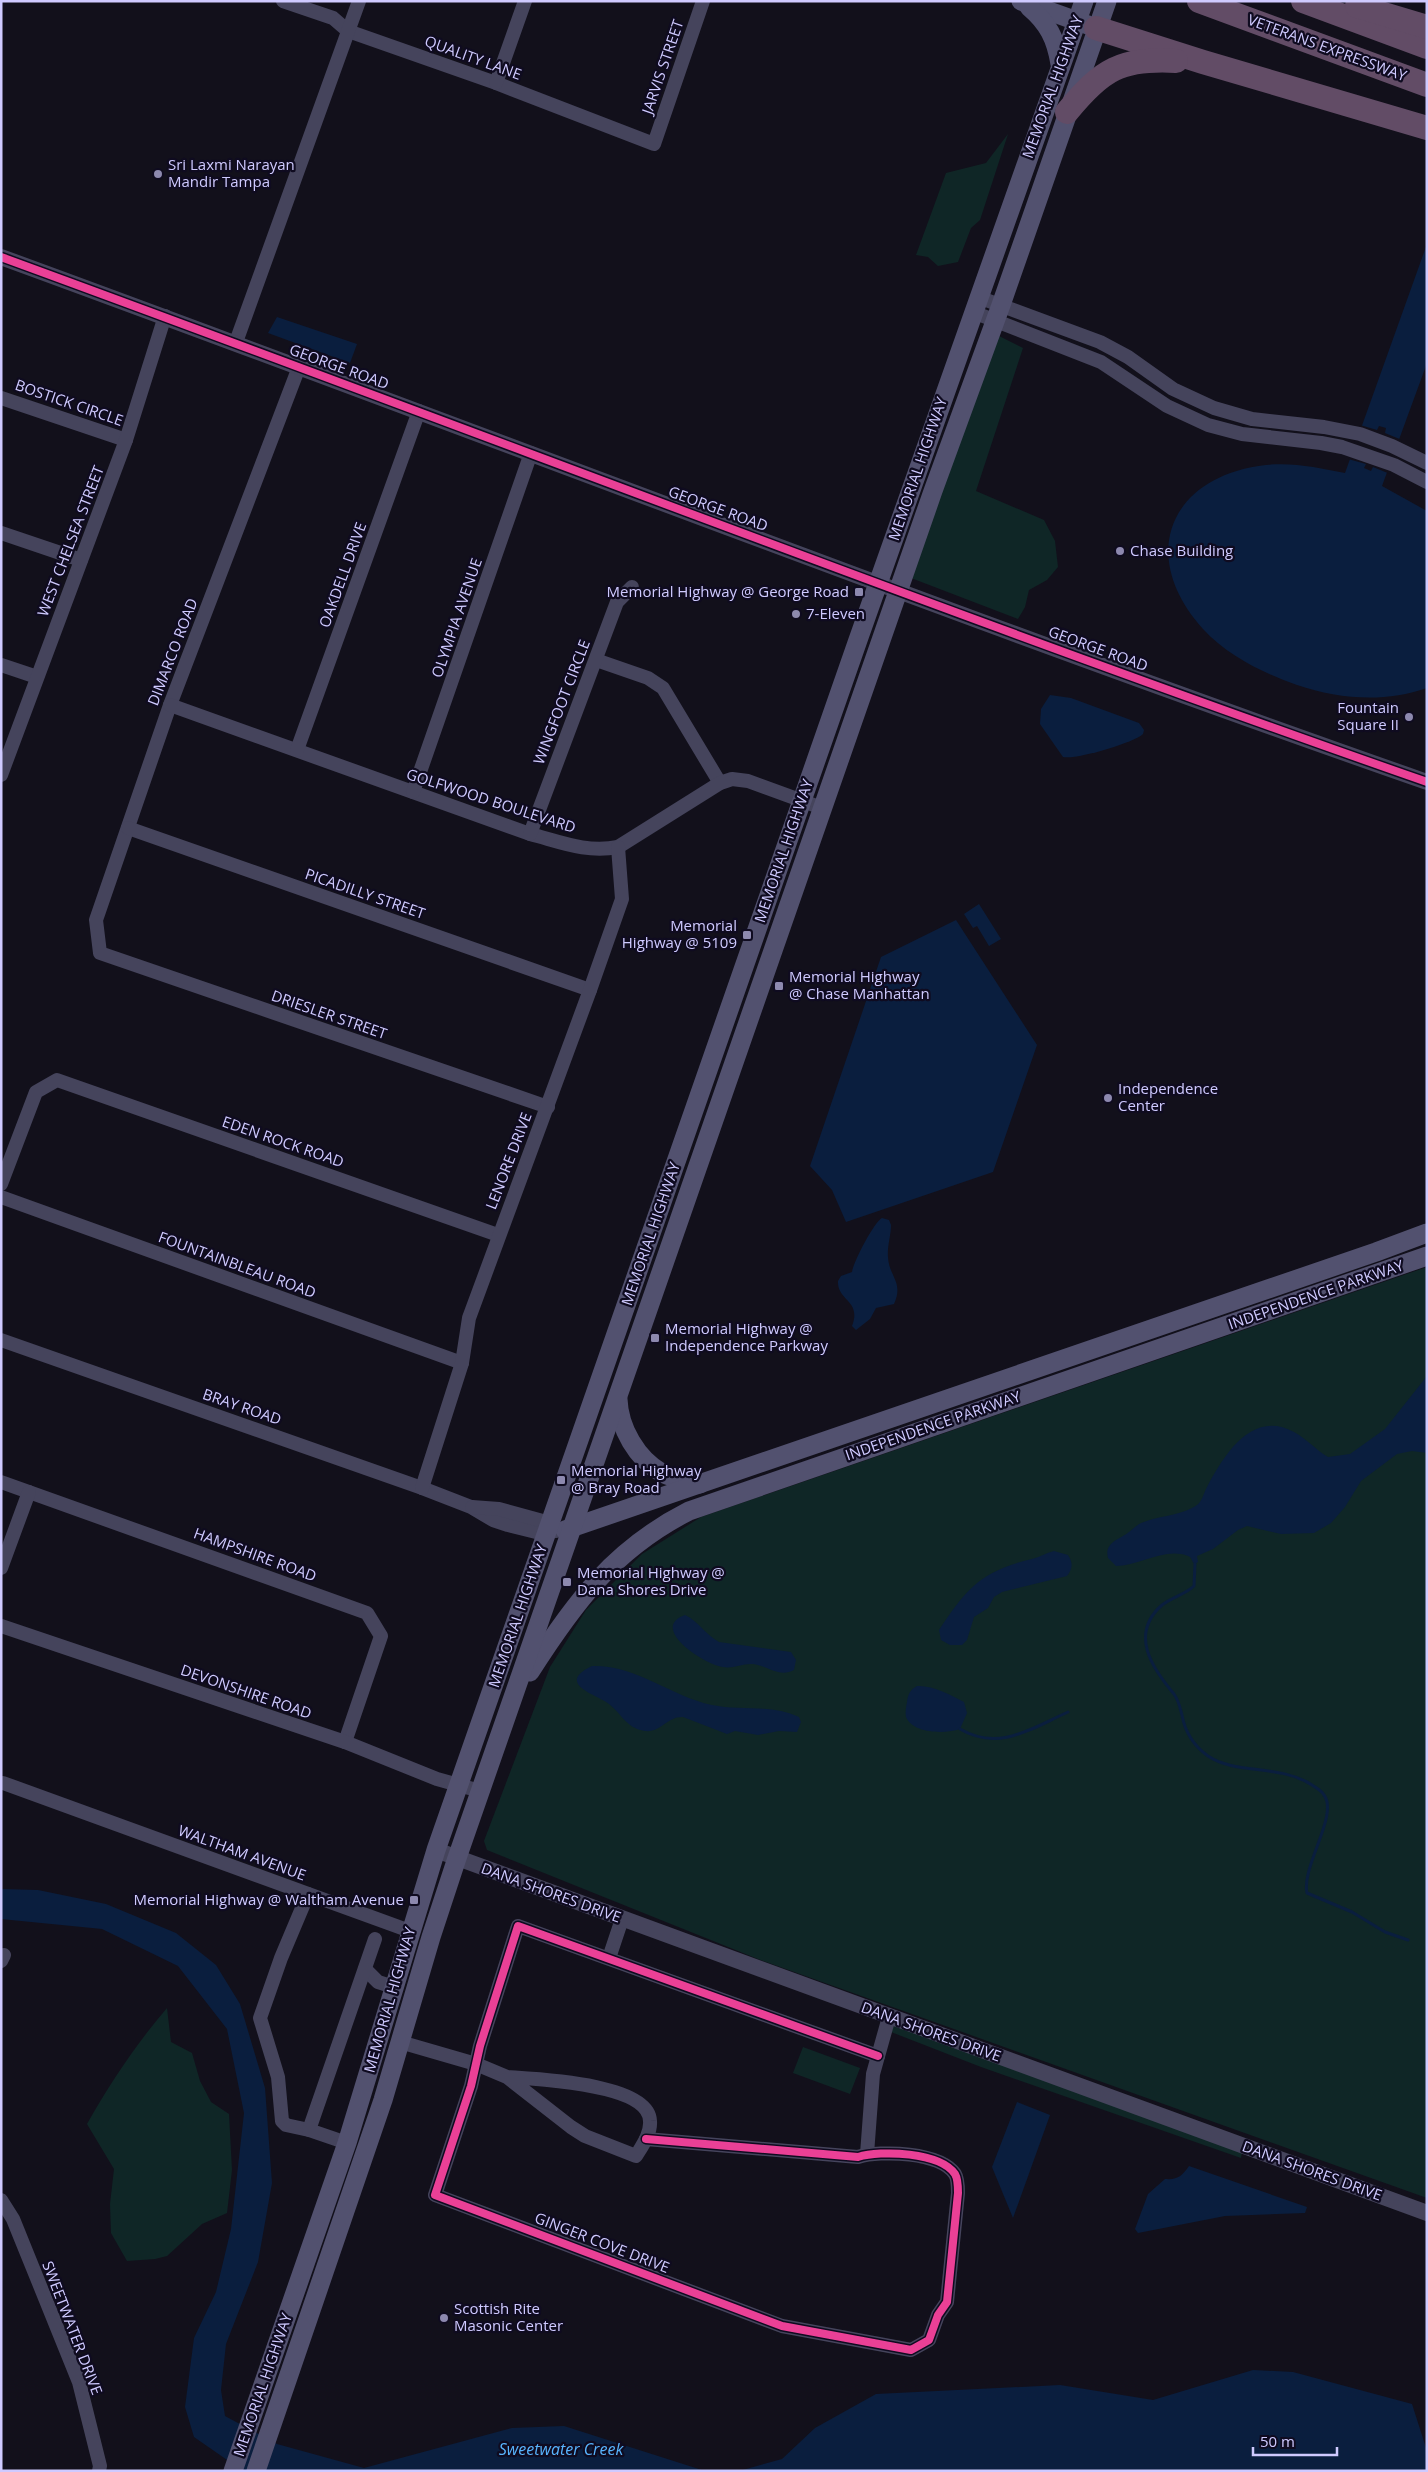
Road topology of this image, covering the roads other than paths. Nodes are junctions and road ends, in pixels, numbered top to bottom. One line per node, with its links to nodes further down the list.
1 (283, 1): 13 (street, QUALITY LANE)
2 (359, 1): 13 (street)
3 (525, 1): 17 (street)
4 (703, 1): 21 (street, JARVIS STREET)
5 (1084, 1): 11 (main road, MEMORIAL HIGHWAY)
6 (1107, 1): 11 (main road, MEMORIAL HIGHWAY)
7 (1199, 1): 18 (highway, VETERANS EXPRESSWAY)
8 (1303, 1): 14 (highway)
9 (1343, 1): 12 (highway)
10 (1023, 2): 11 (main road); 16 (main road)
11 (1087, 24): 15 (highway); 16 (main road, MEMORIAL HIGHWAY); 19 (main road, MEMORIAL HIGHWAY)
12 (1427, 27)
13 (348, 32): 17 (street, QUALITY LANE); 26 (street)
14 (1427, 47)
15 (1203, 62): 19 (highway); 20 (highway)
16 (1060, 66): 23 (main road, MEMORIAL HIGHWAY)
17 (496, 83): 21 (street, QUALITY LANE)
18 (1427, 85)
19 (1067, 112): 24 (main road, MEMORIAL HIGHWAY)
20 (1427, 128)
21 (654, 144)
22 (1, 257): 25 (street, GEORGE ROAD)
23 (976, 304): 24 (street); 36 (main road, MEMORIAL HIGHWAY)
24 (998, 313): 32 (street); 33 (street); 38 (main road, MEMORIAL HIGHWAY)
25 (164, 316): 26 (street, GEORGE ROAD); 30 (street, WEST CHELSEA STREET)
26 (236, 342): 27 (street, GEORGE ROAD)
27 (299, 367): 29 (street, GEORGE ROAD); 42 (street, DIMARCO ROAD)
28 (1, 398): 30 (street, BOSTICK CIRCLE)
29 (420, 411): 31 (street, GEORGE ROAD); 43 (street, OAKDELL DRIVE)
30 (126, 440): 35 (street, WEST CHELSEA STREET)
31 (531, 453): 36 (street, GEORGE ROAD); 47 (street, OLYMPIA AVENUE)
32 (1427, 463)
33 (1427, 482)
34 (1, 533): 35 (street)
35 (81, 560): 41 (street, WEST CHELSEA STREET)
36 (878, 583): 38 (street, GEORGE ROAD); 48 (main road, MEMORIAL HIGHWAY)
37 (632, 587): 39 (street, WINGFOOT CIRCLE)
38 (898, 591): 45 (street, GEORGE ROAD); 49 (main road, MEMORIAL HIGHWAY)
39 (596, 660): 46 (street); 51 (street, WINGFOOT CIRCLE)
40 (1, 665): 41 (street)
41 (37, 677): 44 (street, WEST CHELSEA STREET)
42 (170, 705): 43 (street, GOLFWOOD BOULEVARD); 50 (street, DIMARCO ROAD)
43 (297, 750): 47 (street, GOLFWOOD BOULEVARD)
44 (1, 775)
45 (1427, 782)
46 (720, 783): 48 (street, GOLFWOOD BOULEVARD); 52 (street, GOLFWOOD BOULEVARD)
47 (413, 792): 51 (street, GOLFWOOD BOULEVARD)
48 (802, 802): 49 (street, GOLFWOOD BOULEVARD); 55 (main road, MEMORIAL HIGHWAY)
49 (822, 808): 56 (main road, MEMORIAL HIGHWAY)
50 (128, 828): 53 (street, DIMARCO ROAD); 54 (street, PICADILLY STREET)
51 (530, 834): 52 (street, GOLFWOOD BOULEVARD)
52 (618, 847): 54 (street, LENORE DRIVE)
53 (100, 953): 57 (street, DRIESLER STREET)
54 (590, 990): 57 (street, LENORE DRIVE)
55 (728, 1013): 56 (main road); 58 (main road, MEMORIAL HIGHWAY)
56 (749, 1020): 60 (main road, MEMORIAL HIGHWAY)
57 (548, 1107): 63 (street, LENORE DRIVE)
58 (669, 1182): 60 (main road); 65 (main road, MEMORIAL HIGHWAY)
59 (1, 1184): 63 (street, EDEN ROCK ROAD)
60 (690, 1189): 67 (main road, MEMORIAL HIGHWAY)
61 (1, 1197): 68 (street, FOUNTAINBLEAU ROAD)
62 (1427, 1233): 71 (main road, INDEPENDENCE PARKWAY)
63 (498, 1235): 68 (street, LENORE DRIVE)
64 (1427, 1256): 77 (main road, INDEPENDENCE PARKWAY)
65 (616, 1334): 67 (main road); 74 (main road, MEMORIAL HIGHWAY)
66 (1, 1340): 72 (street, BRAY ROAD)
67 (637, 1341): 69 (main road, MEMORIAL HIGHWAY)
68 (462, 1363): 72 (street, LENORE DRIVE)
69 (618, 1397): 71 (main road); 74 (main road, MEMORIAL HIGHWAY)
70 (1, 1482): 73 (street, HAMPSHIRE ROAD)
71 (700, 1484): 74 (main road, INDEPENDENCE PARKWAY)
72 (422, 1488): 74 (street, BRAY ROAD)
73 (29, 1492): 75 (street); 78 (street, HAMPSHIRE ROAD)
74 (557, 1531): 77 (main road, MEMORIAL HIGHWAY); 80 (main road, MEMORIAL HIGHWAY)
75 (1, 1568)
76 (1, 1626): 78 (street, DEVONSHIRE ROAD)
77 (512, 1701): 81 (main road, MEMORIAL HIGHWAY)
78 (345, 1742): 80 (street, DEVONSHIRE ROAD)
79 (3, 1783): 84 (street, WALTHAM AVENUE)
80 (459, 1785): 81 (street, DEVONSHIRE ROAD); 82 (main road, MEMORIAL HIGHWAY)
81 (480, 1790): 83 (main road, MEMORIAL HIGHWAY)
82 (436, 1850): 83 (street, DANA SHORES DRIVE); 86 (main road, MEMORIAL HIGHWAY)
83 (457, 1858): 85 (street, DANA SHORES DRIVE); 87 (main road, MEMORIAL HIGHWAY)
84 (308, 1894): 86 (street, WALTHAM AVENUE); 98 (street)
85 (622, 1919): 89 (street); 93 (street, DANA SHORES DRIVE)
86 (410, 1931): 87 (main road); 92 (main road, MEMORIAL HIGHWAY)
87 (430, 1937): 94 (main road, MEMORIAL HIGHWAY)
88 (375, 1939): 90 (street)
89 (609, 1958): 95 (street, GINGER COVE DRIVE); 96 (street, GINGER COVE DRIVE)
90 (365, 1969): 91 (street); 92 (street)
91 (360, 1984): 92 (street); 98 (street)
92 (386, 1984): 100 (main road, MEMORIAL HIGHWAY)
93 (889, 2016): 95 (street); 104 (street, DANA SHORES DRIVE)
94 (400, 2042): 96 (street); 101 (main road, MEMORIAL HIGHWAY)
95 (878, 2056): 102 (street)
96 (476, 2064): 97 (street); 102 (street, GINGER COVE DRIVE)
97 (507, 2076): 99 (street); 99 (street)
98 (309, 2130): 100 (street)
99 (646, 2139): 102 (street, GINGER COVE DRIVE)
100 (346, 2143): 101 (main road); 105 (main road, MEMORIAL HIGHWAY)
101 (367, 2150): 107 (main road, MEMORIAL HIGHWAY)
102 (867, 2154)
103 (1, 2200): 106 (street, SWEETWATER DRIVE)
104 (1427, 2213)
105 (234, 2469)
106 (99, 2471)
107 (256, 2471)

